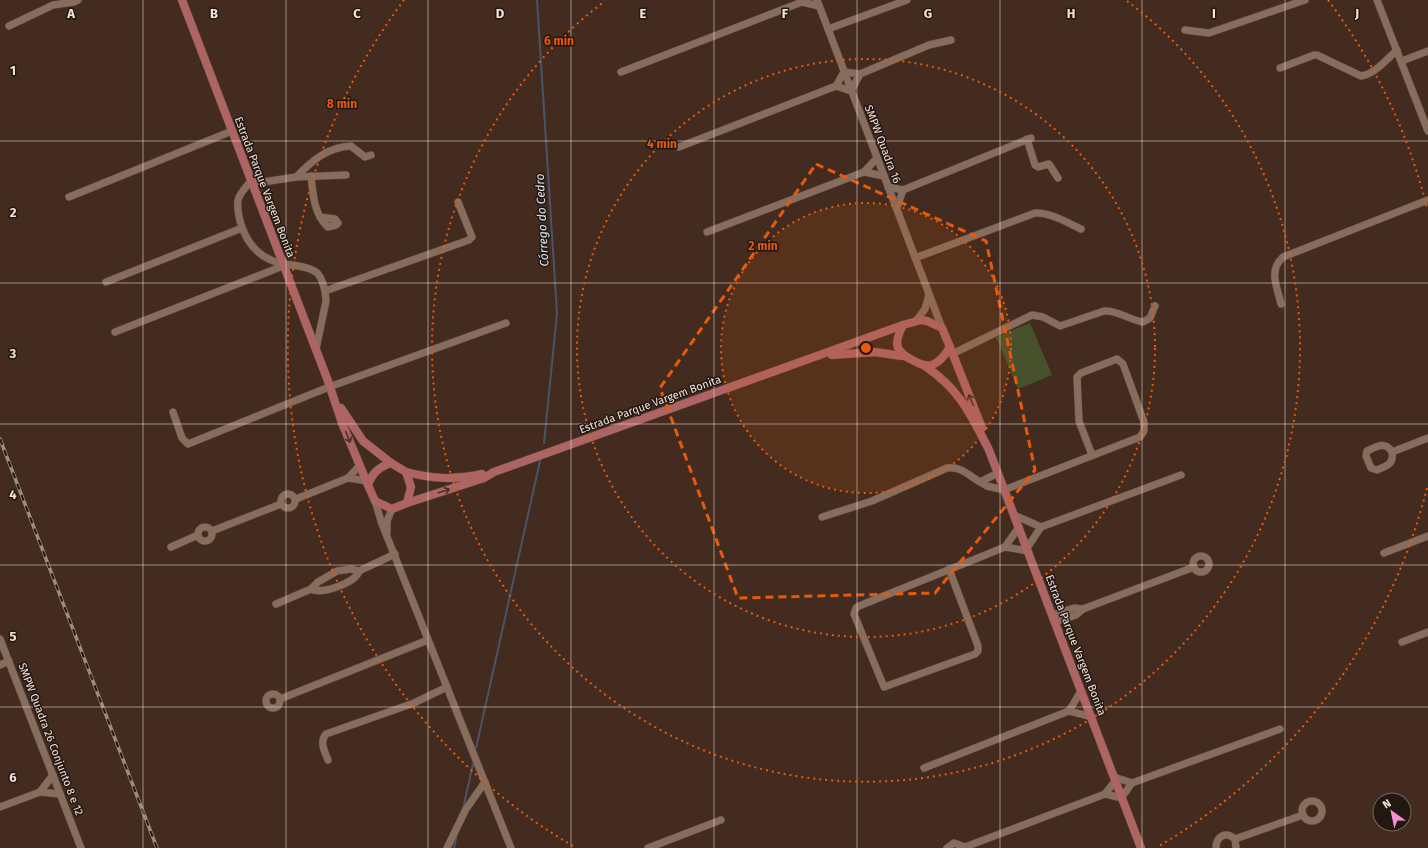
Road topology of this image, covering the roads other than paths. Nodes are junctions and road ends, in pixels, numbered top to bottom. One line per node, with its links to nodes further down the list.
1 (78, 0): 8 (street)
2 (182, 0): 21 (main road, Estrada Parque Vargem Bonita)
3 (907, 0): 9 (street)
4 (1305, 0): 10 (street)
5 (1377, 0): 12 (street)
6 (803, 1): 7 (street); 16 (street)
7 (818, 3): 9 (street, SMPW Quadra 16)
8 (9, 26)
9 (828, 29): 17 (street, SMPW Quadra 16)
10 (1185, 30)
11 (951, 40): 18 (street)
12 (1397, 50): 14 (street); 15 (street)
13 (1428, 51): 14 (street)
14 (1402, 61): 22 (street)
15 (1280, 68)
16 (620, 72)
17 (844, 72): 18 (street); 19 (street); 20 (street, SMPW Quadra 16)
18 (860, 74): 20 (street)
19 (836, 86): 20 (street); 23 (street)
20 (851, 91): 25 (street, SMPW Quadra 16)
21 (232, 131): 32 (main road, Estrada Parque Vargem Bonita); 35 (street)
22 (1428, 131)
23 (679, 147)
24 (371, 156): 30 (street)
25 (877, 158): 26 (street); 29 (street, SMPW Quadra 16)
26 (864, 172): 29 (street); 42 (street)
27 (346, 175): 28 (street)
28 (311, 176): 30 (street); 39 (street)
29 (884, 176): 33 (street, SMPW Quadra 16)
30 (296, 177): 32 (street)
31 (1058, 178): 34 (street)
32 (251, 181): 40 (street); 44 (main road, Estrada Parque Vargem Bonita)
33 (888, 187): 34 (street); 38 (street, SMPW Quadra 16)
34 (903, 190): 38 (street)
35 (69, 197)
36 (1428, 200): 48 (street)
37 (458, 202): 46 (street)
38 (897, 208): 43 (street, SMPW Quadra 16)
39 (320, 217)
40 (242, 228): 44 (street); 45 (street)
41 (1081, 229): 43 (street)
42 (707, 232)
43 (915, 258): 47 (street, SMPW Quadra 16)
44 (283, 265): 46 (street); 54 (street); 55 (main road, Estrada Parque Vargem Bonita)
45 (106, 282)
46 (325, 291): 55 (street)
47 (929, 295): 50 (street); 53 (street, SMPW Quadra 16)
48 (1282, 304)
49 (1155, 306): 56 (street)
50 (916, 321): 52 (main road); 53 (main road)
51 (506, 323): 60 (street)
52 (903, 325): 57 (main road); 58 (main road, Estrada Parque Vargem Bonita)
53 (942, 328): 56 (main road)
54 (115, 332)
55 (316, 349): 60 (main road, Estrada Parque Vargem Bonita)
56 (951, 351): 59 (main road); 63 (main road, Estrada Parque Vargem Bonita, one-way to 56)
57 (902, 356): 58 (main road, Estrada Parque Vargem Bonita); 59 (main road)
58 (813, 357): 69 (main road, Estrada Parque Vargem Bonita)
59 (924, 366): 63 (main road, Estrada Parque Vargem Bonita)
60 (330, 385): 61 (street); 66 (main road, Estrada Parque Vargem Bonita); 67 (main road, Estrada Parque Vargem Bonita, one-way to 67)
61 (173, 412)
62 (1428, 438): 64 (street)
63 (989, 450): 70 (main road, Estrada Parque Vargem Bonita)
64 (1392, 452)
65 (1092, 455): 65 (street); 75 (street)
66 (391, 463): 68 (main road); 74 (main road)
67 (360, 465): 72 (street); 74 (main road, Estrada Parque Vargem Bonita)
68 (406, 472): 69 (main road, Estrada Parque Vargem Bonita); 78 (main road)
69 (494, 472): 78 (main road, Estrada Parque Vargem Bonita, one-way to 69)
70 (998, 474): 73 (street); 75 (main road, Estrada Parque Vargem Bonita)
71 (1181, 475): 84 (street)
72 (348, 478): 74 (street); 76 (street)
73 (980, 482): 75 (street); 82 (street)
74 (367, 483): 77 (main road)
75 (1004, 490): 81 (main road, Estrada Parque Vargem Bonita)
76 (296, 499): 79 (street); 79 (street)
77 (375, 501): 80 (main road); 86 (street)
78 (407, 503): 80 (main road)
79 (281, 504): 87 (street)
80 (392, 509): 86 (street)
81 (1014, 515): 83 (main road, Estrada Parque Vargem Bonita); 84 (street)
82 (822, 517)
83 (1019, 527): 88 (street); 89 (main road, Estrada Parque Vargem Bonita)
84 (1041, 527): 89 (street)
85 (1428, 536): 90 (street)
86 (388, 537): 91 (street)
87 (171, 547)
88 (1006, 547): 89 (street); 93 (street)
89 (1027, 550): 97 (main road, Estrada Parque Vargem Bonita)
90 (1384, 553)
91 (395, 554): 94 (street); 100 (street)
92 (1194, 567): 97 (street)
93 (949, 569): 93 (street)
94 (359, 571): 95 (street); 95 (street)
95 (311, 589): 96 (street)
96 (276, 604)
97 (1054, 619): 105 (main road, Estrada Parque Vargem Bonita)
98 (1428, 632): 101 (street)
99 (0, 639): 102 (street, SMPW Quadra 26 Conjunto 8 e 12)
100 (428, 640): 104 (street); 106 (street)
101 (1402, 642)
102 (9, 661): 103 (street); 112 (street, SMPW Quadra 26 Conjunto 8 e 12)
103 (0, 665)
104 (447, 688): 110 (street); 114 (street)
105 (1081, 691): 107 (street); 108 (main road, Estrada Parque Vargem Bonita)
106 (280, 699)
107 (1069, 711): 108 (street); 111 (street)
108 (1092, 717): 113 (main road, Estrada Parque Vargem Bonita)
109 (1280, 729): 115 (street)
110 (328, 760)
111 (924, 768)
112 (53, 775): 116 (street); 117 (street, SMPW Quadra 26 Conjunto 8 e 12)
113 (1115, 778): 115 (street); 118 (street); 119 (main road, Estrada Parque Vargem Bonita)
114 (485, 782): 126 (street); 127 (street)
115 (1132, 783): 119 (street)
116 (40, 792): 117 (street); 120 (street)
117 (60, 794): 125 (street, SMPW Quadra 26 Conjunto 8 e 12)
118 (1105, 794): 119 (street); 130 (street)
119 (1122, 797): 124 (main road, Estrada Parque Vargem Bonita)
120 (0, 807)
121 (1303, 815): 123 (street)
122 (721, 820): 128 (street)
123 (1235, 839): 131 (street); 132 (street)
124 (1142, 847)
125 (81, 848)
126 (447, 848)
127 (511, 848)
128 (648, 848)
129 (947, 848): 130 (street)
130 (964, 848)
131 (1216, 848)
132 (1236, 848)

